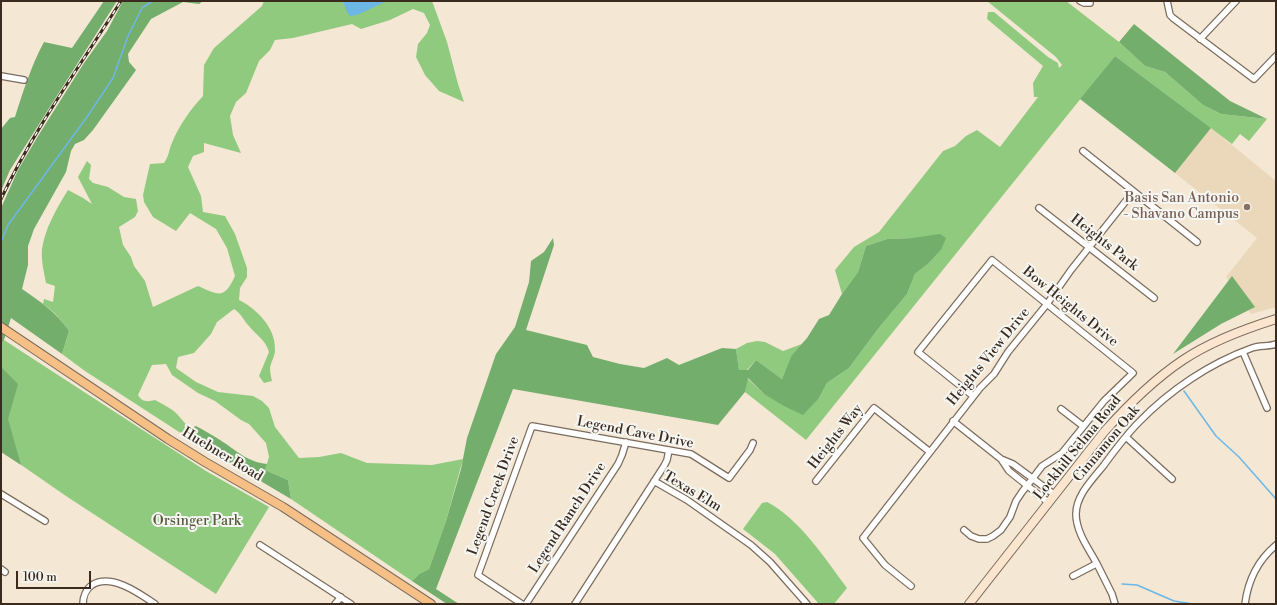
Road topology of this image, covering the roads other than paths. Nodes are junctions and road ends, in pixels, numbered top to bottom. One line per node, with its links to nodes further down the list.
1 (1080, 1): 4 (street)
2 (1167, 1): 5 (street)
3 (1236, 1): 5 (street)
4 (1090, 3)
5 (1200, 39): 6 (street)
6 (1276, 56)
7 (1, 76): 8 (street)
8 (24, 80)
9 (1083, 151): 10 (street)
10 (1134, 192): 12 (street); 13 (street, Heights View Drive)
11 (1039, 208): 13 (street, Heights Park)
12 (1197, 242)
13 (1089, 247): 14 (street, Heights Park); 15 (street, Heights View Drive)
14 (1154, 298)
15 (1047, 304): 20 (street, Heights View Drive); 20 (street, Bow Heights Drive); 25 (street, Bow Heights Drive)
16 (1276, 319): 38 (main road, Lockhill Selma Road)
17 (2, 327): 52 (main road, Huebner Road)
18 (1276, 344): 19 (street, Cinnamon Oak)
19 (1242, 352): 21 (street); 26 (street, Cinnamon Oak)
20 (974, 396): 23 (street, Heights View Drive)
21 (1267, 408)
22 (1061, 409): 25 (street)
23 (953, 421): 30 (street, Heights View Drive); 31 (street)
24 (532, 426): 27 (street, Legend Cave Drive); 53 (street, Legend Creek Drive)
25 (1083, 426): 32 (street)
26 (1126, 437): 33 (street); 44 (street, Cinnamon Oak)
27 (626, 442): 29 (street, Legend Cave Drive); 54 (street, Legend Ranch Drive)
28 (753, 443): 29 (street, Legend Cave Drive)
29 (669, 450): 34 (street)
30 (930, 452): 35 (street, Heights Way); 46 (street, Heights View Drive)
31 (1001, 459): 32 (street); 36 (street)
32 (1032, 478): 36 (street); 38 (street)
33 (1172, 479)
34 (654, 481): 55 (street, Texas Elm); 56 (street, Texas Elm)
35 (816, 481)
36 (1027, 485): 39 (street); 41 (street)
37 (1, 494): 40 (street)
38 (1055, 495): 39 (main road, Lockhill Selma Road)
39 (1049, 503): 57 (main road, Lockhill Selma Road)
40 (45, 521)
41 (964, 530)
42 (260, 545): 47 (street)
43 (1276, 545): 59 (street)
44 (1096, 564): 45 (street); 58 (street, Cinnamon Oak)
45 (1073, 576)
46 (911, 586)
47 (341, 597): 50 (street); 51 (street)
48 (83, 604): 49 (street)
49 (155, 604)
50 (335, 604)
51 (351, 604)
52 (431, 604)
53 (522, 604)
54 (526, 604)
55 (574, 604)
56 (807, 604)
57 (969, 604)
58 (1115, 604)
59 (1245, 604)

